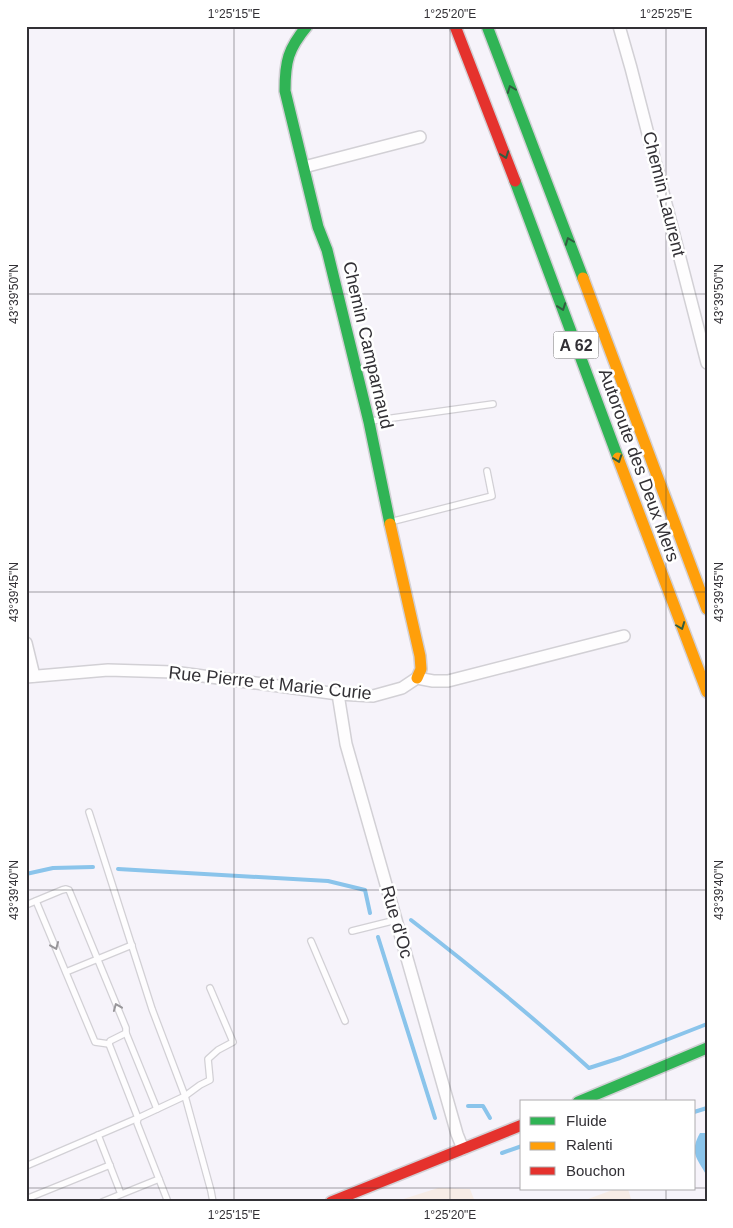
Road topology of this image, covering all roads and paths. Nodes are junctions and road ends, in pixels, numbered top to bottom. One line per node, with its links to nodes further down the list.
1 (307, 26): 6 (main road, Chemin Camparnaud)
2 (455, 26): 17 (main road, Autoroute des Deux Mers / A 62, one-way to 17)
3 (487, 26): 12 (main road, Autoroute des Deux Mers / A 62, one-way to 3)
4 (619, 26): 7 (street, Chemin Laurent)
5 (420, 137): 6 (street)
6 (304, 166): 9 (main road, Chemin Camparnaud)
7 (706, 358)
8 (493, 404): 9 (lane)
9 (369, 422): 11 (main road, Chemin Camparnaud)
10 (487, 471): 11 (lane)
11 (389, 522): 16 (main road, Chemin Camparnaud)
12 (707, 609)
13 (624, 636): 16 (street)
14 (26, 643): 15 (street)
15 (30, 677): 18 (street, Rue Pierre et Marie Curie)
16 (417, 678): 18 (street, Rue Pierre et Marie Curie)
17 (707, 692)
18 (338, 694): 22 (street, Rue d'Oc)
19 (89, 812): 25 (lane)
20 (36, 901): 21 (lane); 26 (lane); 27 (lane, one-way to 27)
21 (26, 905)
22 (396, 920): 23 (lane); 39 (street, Rue d'Oc)
23 (352, 931)
24 (311, 942): 29 (lane)
25 (132, 945): 26 (lane); 33 (lane)
26 (97, 959): 27 (lane); 30 (lane, one-way to 26)
27 (66, 972): 31 (lane)
28 (210, 988): 33 (lane)
29 (345, 1021)
30 (126, 1033): 31 (lane); 35 (lane)
31 (109, 1044): 36 (lane)
32 (707, 1048): 34 (main road)
33 (185, 1096): 35 (lane); 48 (lane)
34 (583, 1100)
35 (157, 1109): 36 (lane)
36 (138, 1118): 38 (lane); 42 (lane)
37 (520, 1126): 39 (main road)
38 (98, 1135): 40 (lane); 41 (lane)
39 (463, 1149): 45 (main road)
40 (110, 1164): 43 (lane); 44 (lane)
41 (26, 1166)
42 (159, 1179): 43 (lane); 47 (lane)
43 (121, 1194): 46 (lane)
44 (26, 1199)
45 (331, 1201)
46 (102, 1202)
47 (168, 1202)
48 (215, 1202)

